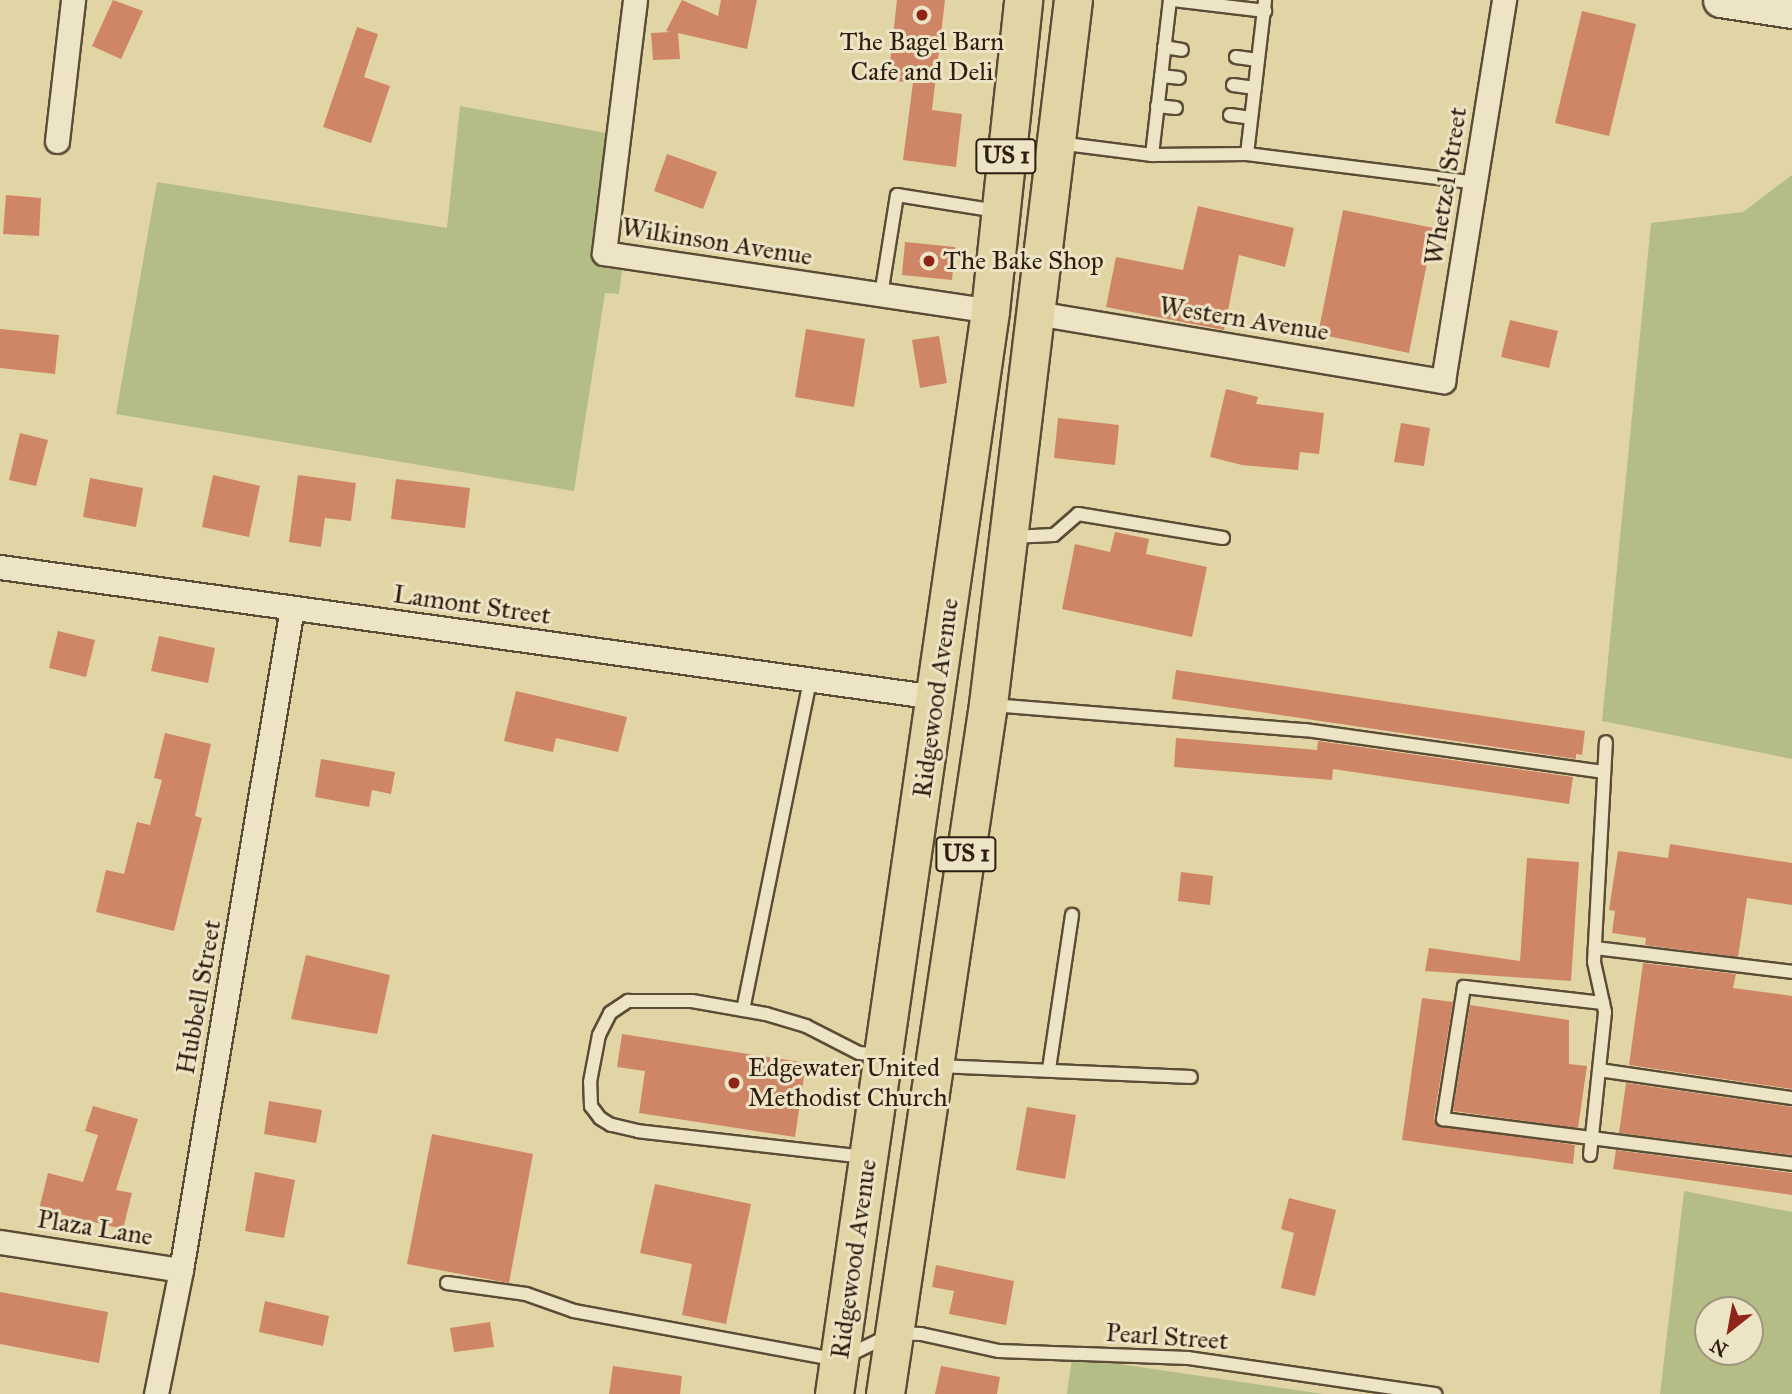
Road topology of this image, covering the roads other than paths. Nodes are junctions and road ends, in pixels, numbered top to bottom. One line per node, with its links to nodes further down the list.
1 (73, 0): 22 (street)
2 (635, 0): 28 (street, Wilkinson Avenue)
3 (1023, 0): 27 (main road, Ridgewood Avenue / US 1)
4 (1073, 0): 23 (main road, Ridgewood Avenue / US 1)
5 (1172, 0): 8 (lane); 10 (lane)
6 (1504, 0): 26 (street, Whetzel Street)
7 (1720, 0): 9 (street)
8 (1266, 3): 13 (lane)
9 (1792, 11)
10 (1164, 47): 11 (lane); 14 (lane)
11 (1182, 50)
12 (1236, 57): 13 (lane)
13 (1258, 60): 17 (lane)
14 (1161, 76): 15 (lane); 18 (lane)
15 (1180, 78)
16 (1233, 85): 17 (lane)
17 (1255, 88): 21 (lane)
18 (1157, 106): 19 (lane); 25 (lane)
19 (1176, 108)
20 (1230, 115): 21 (lane)
21 (1251, 118): 24 (lane)
22 (57, 141)
23 (1058, 143): 25 (lane); 30 (main road, Ridgewood Avenue / US 1)
24 (1247, 154): 25 (lane); 26 (lane)
25 (1152, 155)
26 (1475, 183): 31 (street, Whetzel Street)
27 (1000, 212): 28 (lane); 29 (main road, Ridgewood Avenue / US 1)
28 (881, 295): 29 (street, Wilkinson Avenue)
29 (990, 311): 37 (main road, Ridgewood Avenue / US 1)
30 (1037, 313): 31 (street, Western Avenue); 32 (main road, Ridgewood Avenue / US 1)
31 (1443, 381)
32 (1011, 537): 33 (lane); 38 (main road, Ridgewood Avenue / US 1)
33 (1223, 538)
34 (0, 567): 35 (street, Lamont Street)
35 (292, 608): 36 (street, Lamont Street); 58 (street, Hubbell Street)
36 (810, 680): 37 (street, Lamont Street); 46 (lane)
37 (936, 697): 41 (main road); 47 (main road, Ridgewood Avenue / US 1)
38 (988, 705): 40 (lane); 41 (main road, Ridgewood Avenue / US 1)
39 (1606, 742): 40 (lane)
40 (1604, 772): 43 (lane)
41 (962, 879): 48 (main road, Ridgewood Avenue / US 1)
42 (1072, 915): 49 (lane)
43 (1595, 948): 44 (lane); 45 (lane)
44 (1792, 972)
45 (1603, 1003): 50 (lane); 53 (lane)
46 (743, 1010): 47 (lane); 55 (lane)
47 (884, 1055): 55 (main road, Ridgewood Avenue / US 1)
48 (934, 1066): 49 (lane); 60 (main road, Ridgewood Avenue / US 1)
49 (1049, 1069): 51 (lane)
50 (1599, 1070): 52 (lane); 53 (lane)
51 (1191, 1077)
52 (1792, 1098)
53 (1592, 1136): 54 (lane); 56 (lane)
54 (1590, 1155)
55 (869, 1158): 61 (main road, Ridgewood Avenue / US 1)
56 (1792, 1164)
57 (0, 1242): 58 (street, Plaza Lane)
58 (181, 1270): 62 (street, Hubbell Street)
59 (447, 1283): 61 (lane)
60 (894, 1333): 61 (lane); 63 (main road, Ridgewood Avenue / US 1); 64 (lane, Pearl Street)
61 (836, 1377)
62 (156, 1394)
63 (885, 1394)
64 (1436, 1394)

